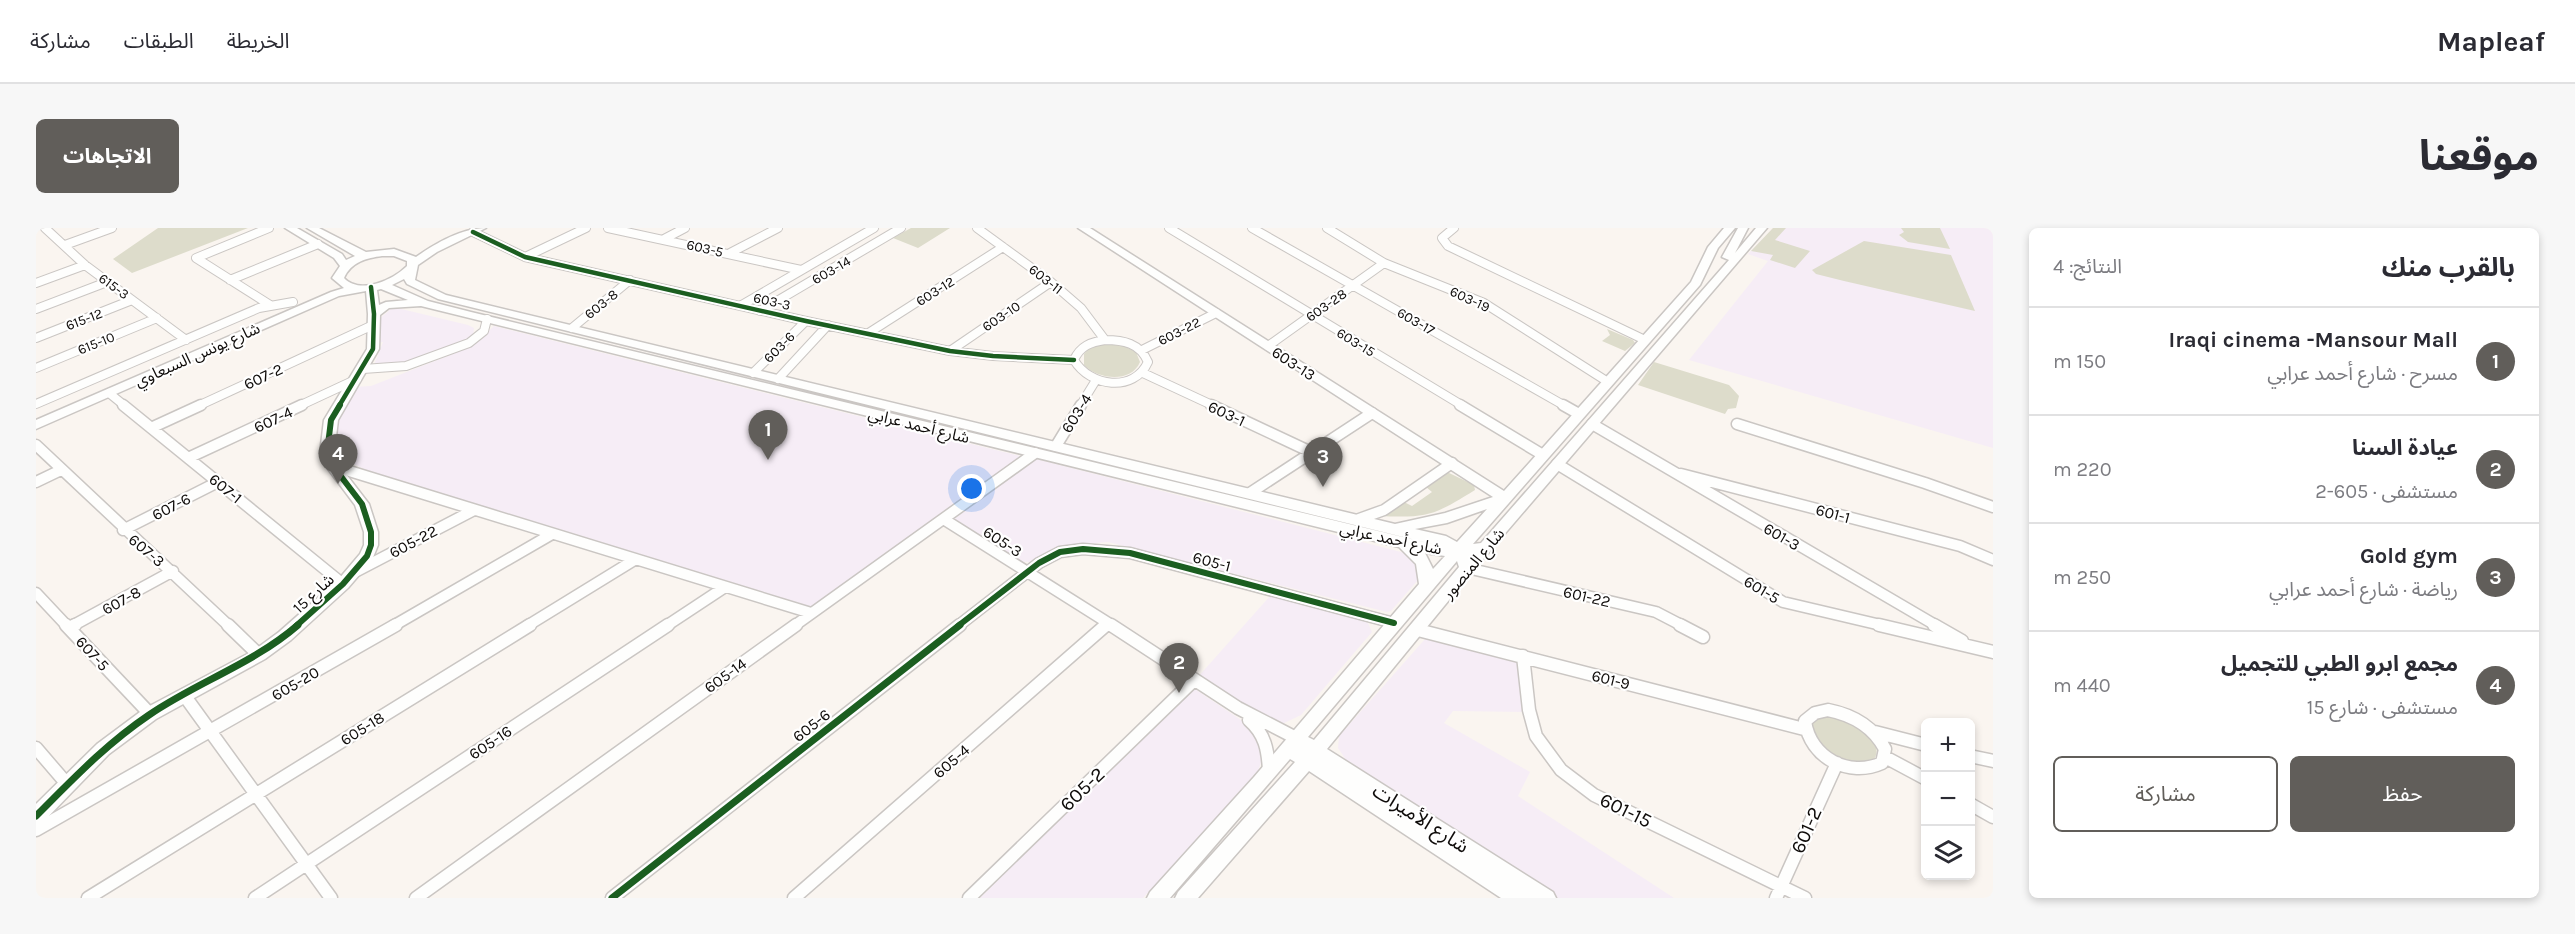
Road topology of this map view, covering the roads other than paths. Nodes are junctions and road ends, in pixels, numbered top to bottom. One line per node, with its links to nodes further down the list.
1 (45, 228): 24 (street, 615-3)
2 (112, 228): 24 (street)
3 (269, 228): 36 (street)
4 (290, 228): 23 (main road)
5 (312, 228): 28 (main road)
6 (586, 228): 29 (street)
7 (608, 228): 22 (street, 603-5)
8 (685, 228): 22 (street)
9 (778, 228): 27 (street)
10 (874, 228): 34 (street, 603-14)
11 (902, 228): 49 (street, 603-14)
12 (977, 228): 25 (street, 603-11)
13 (1083, 228): 50 (main road, 603-13)
14 (1168, 228): 51 (street, 603-15)
15 (1252, 228): 41 (street, 603-17)
16 (1327, 228): 30 (street, 603-19)
17 (1454, 228): 62 (street)
18 (1743, 228): 35 (main road)
19 (1762, 228): 35 (main road, شارع المنصور)
20 (472, 229): 26 (main road); 29 (street, 603-3); 32 (main road, شارع يونس السبعاوي)
21 (1724, 231): 62 (main road, شارع المنصور)
22 (664, 238): 27 (street, 603-5)
23 (318, 244): 33 (main road); 36 (street)
24 (65, 245): 31 (street, 615-3)
25 (1003, 247): 39 (street, 603-11); 58 (street, 603-12)
26 (395, 253): 28 (main road); 32 (main road)
27 (730, 253): 34 (street, 603-5)
28 (367, 256): 33 (main road, شارع يونس السبعاوي)
29 (525, 257): 37 (street, 603-3)
30 (1384, 263): 41 (street, 603-28); 73 (street, 603-19)
31 (85, 265): 38 (street, 615-3); 40 (street)
32 (413, 265): 42 (main road, شارع يونس السبعاوي); 57 (main road, شارع أحمد عرابي)
33 (342, 270): 42 (main road, شارع أحمد عرابي); 44 (main road, شارع يونس السبعاوي)
34 (801, 270): 47 (street, 603-14)
35 (1718, 277): 79 (main road, شارع المنصور)
36 (230, 280): 46 (street)
37 (630, 280): 47 (street, 603-3); 57 (street, 603-8)
38 (106, 282): 43 (street, 615-3); 48 (street)
39 (1051, 282): 61 (street, 603-11); 65 (street, 603-10)
40 (36, 283)
41 (1353, 285): 51 (street, 603-28); 78 (street, 603-17)
42 (371, 287): 45 (main road, شارع أحمد عرابي); 54 (main road, شارع 15); 74 (main road, شارع يونس السبعاوي)
43 (132, 300): 52 (street, 615-3); 59 (street, 615-12)
44 (293, 302): 46 (street); 77 (main road, شارع يونس السبعاوي)
45 (424, 303): 53 (main road, شارع أحمد عرابي); 54 (main road)
46 (270, 305): 60 (street)
47 (740, 306): 49 (street, 603-3)
48 (36, 309)
49 (760, 311): 55 (street, 603-3)
50 (1216, 313): 63 (main road, 603-13); 64 (street, 603-22)
51 (1312, 315): 63 (street, 603-28); 87 (street, 603-15)
52 (157, 318): 60 (street, 615-3); 67 (street, 615-10)
53 (487, 319): 69 (street); 86 (main road, شارع أحمد عرابي)
54 (374, 320): 69 (main road, شارع 15); 82 (street, 607-2)
55 (806, 321): 56 (street, 603-3); 68 (street, 603-6)
56 (828, 325): 58 (street, 603-3); 71 (street, 603-6)
57 (572, 328): 68 (main road, شارع أحمد عرابي)
58 (867, 334): 65 (street, 603-3)
59 (36, 338)
60 (186, 340): 75 (street)
61 (1105, 340): 64 (street); 66 (street)
62 (1645, 340): 73 (main road, شارع المنصور)
63 (1268, 346): 76 (main road, 603-13)
64 (1142, 350): 70 (street)
65 (951, 351): 66 (street, 603-3)
66 (1074, 360): 72 (street)
67 (36, 368)
68 (753, 373): 71 (main road, شارع أحمد عرابي)
69 (360, 374): 88 (street, 607-4); 91 (main road, شارع 15)
70 (1143, 374): 72 (street); 85 (street, 603-1)
71 (778, 379): 84 (main road, شارع أحمد عرابي)
72 (1096, 380): 84 (street, 603-4)
73 (1608, 382): 78 (main road, شارع المنصور)
74 (109, 393): 81 (main road, شارع يونس السبعاوي); 82 (street, 607-1)
75 (36, 404)
76 (1372, 412): 85 (street); 89 (main road, 603-13)
77 (36, 414)
78 (1579, 414): 87 (main road, شارع المنصور)
79 (1592, 424): 90 (main road, شارع المنصور); 93 (street, 601-3)
80 (1737, 424): 98 (street)
81 (36, 425)
82 (153, 427): 88 (street, 607-1)
83 (36, 445): 92 (street, 607-3)
84 (1056, 446): 96 (main road, شارع أحمد عرابي)
85 (1311, 452): 96 (street)
86 (1035, 453): 101 (street, 605-14); 103 (main road, شارع أحمد عرابي)
87 (1543, 455): 97 (main road, شارع المنصور)
88 (188, 458): 95 (street, 607-1)
89 (1452, 464): 97 (main road, 603-13); 100 (street)
90 (1557, 464): 105 (main road, شارع المنصور); 122 (street, 601-5)
91 (333, 466): 99 (street); 112 (main road, شارع 15)
92 (62, 470): 94 (street); 102 (street, 607-3)
93 (1672, 472): 108 (street, 601-1); 122 (street, 601-3)
94 (36, 482)
95 (218, 482): 102 (street, 607-6); 112 (street, 607-1)
96 (1250, 493): 100 (main road, شارع أحمد عرابي)
97 (1505, 498): 103 (main road); 106 (main road, شارع المنصور)
98 (1993, 507)
99 (474, 510): 104 (street); 112 (street, 605-22)
100 (1359, 519): 103 (main road, شارع أحمد عرابي)
101 (945, 520): 111 (street, 605-3); 116 (street, 605-14)
102 (123, 530): 110 (street, 607-3)
103 (1388, 533): 106 (main road, شارع أحمد عرابي); 113 (main road)
104 (552, 534): 107 (street); 130 (street, 605-20)
105 (1486, 547): 106 (main road, شارع أحمد عرابي); 109 (main road, شارع المنصور)
106 (1458, 551): 109 (main road, شارع أحمد عرابي); 113 (main road, شارع المنصور)
107 (636, 559): 114 (street); 143 (street, 605-18)
108 (1993, 560)
109 (1467, 568): 120 (main road, شارع المنصور); 121 (street, 601-22)
110 (172, 571): 119 (street, 607-8); 124 (street, 607-3)
111 (1026, 573): 117 (street, 605-3); 118 (street, 605-1); 154 (street, 605-6)
112 (347, 579): 124 (main road, شارع 15)
113 (1427, 586): 118 (main road, شارع المنصور)
114 (725, 587): 116 (street); 148 (street, 605-16)
115 (36, 593): 119 (street, 607-5)
116 (811, 613): 153 (street, 605-14)
117 (1107, 623): 126 (street, 605-3); 155 (street, 605-4)
118 (1394, 623): 132 (main road, شارع المنصور)
119 (69, 628): 128 (street, 607-5)
120 (1418, 630): 125 (street, 601-9); 135 (main road, شارع المنصور)
121 (1702, 637)
122 (1973, 647): 123 (street, 601-5)
123 (1993, 652)
124 (259, 655): 127 (main road, شارع 15)
125 (1523, 656): 129 (street, 601-9); 149 (street, 601-15)
126 (1192, 681): 132 (street, 605-3); 140 (street, 605-3); 156 (street, 605-2)
127 (184, 695): 128 (main road, شارع 15); 130 (street)
128 (150, 714): 142 (main road, شارع 15)
129 (1804, 729): 131 (street); 139 (street)
130 (211, 732): 143 (street); 147 (street, 605-20)
131 (1875, 732): 133 (street); 136 (street)
132 (1292, 743): 135 (main road, شارع الأميرات); 140 (main road, شارع المنصور)
133 (1921, 744)
134 (36, 748): 142 (street)
135 (1311, 756): 158 (main road, شارع المنصور); 159 (main road, شارع الأميرات); 160 (main road, شارع الأميرات)
136 (1885, 757): 139 (street); 141 (street)
137 (1975, 757): 138 (street)
138 (1993, 762)
139 (1837, 763): 149 (street, 601-2)
140 (1269, 771): 157 (main road, شارع المنصور)
141 (1921, 776)
142 (66, 784): 145 (main road, شارع 15)
143 (256, 794): 148 (street); 150 (street, 605-18)
144 (1975, 806): 146 (street)
145 (36, 816)
146 (1993, 817)
147 (36, 830)
148 (306, 864): 151 (street, 605-16); 152 (street)
149 (1778, 892): 161 (street, 601-15)
150 (88, 898)
151 (255, 898)
152 (331, 898)
153 (416, 898)
154 (612, 898)
155 (794, 898)
156 (969, 898)
157 (1157, 898)
158 (1185, 898)
159 (1518, 898)
160 (1546, 898)
161 (1805, 898)

